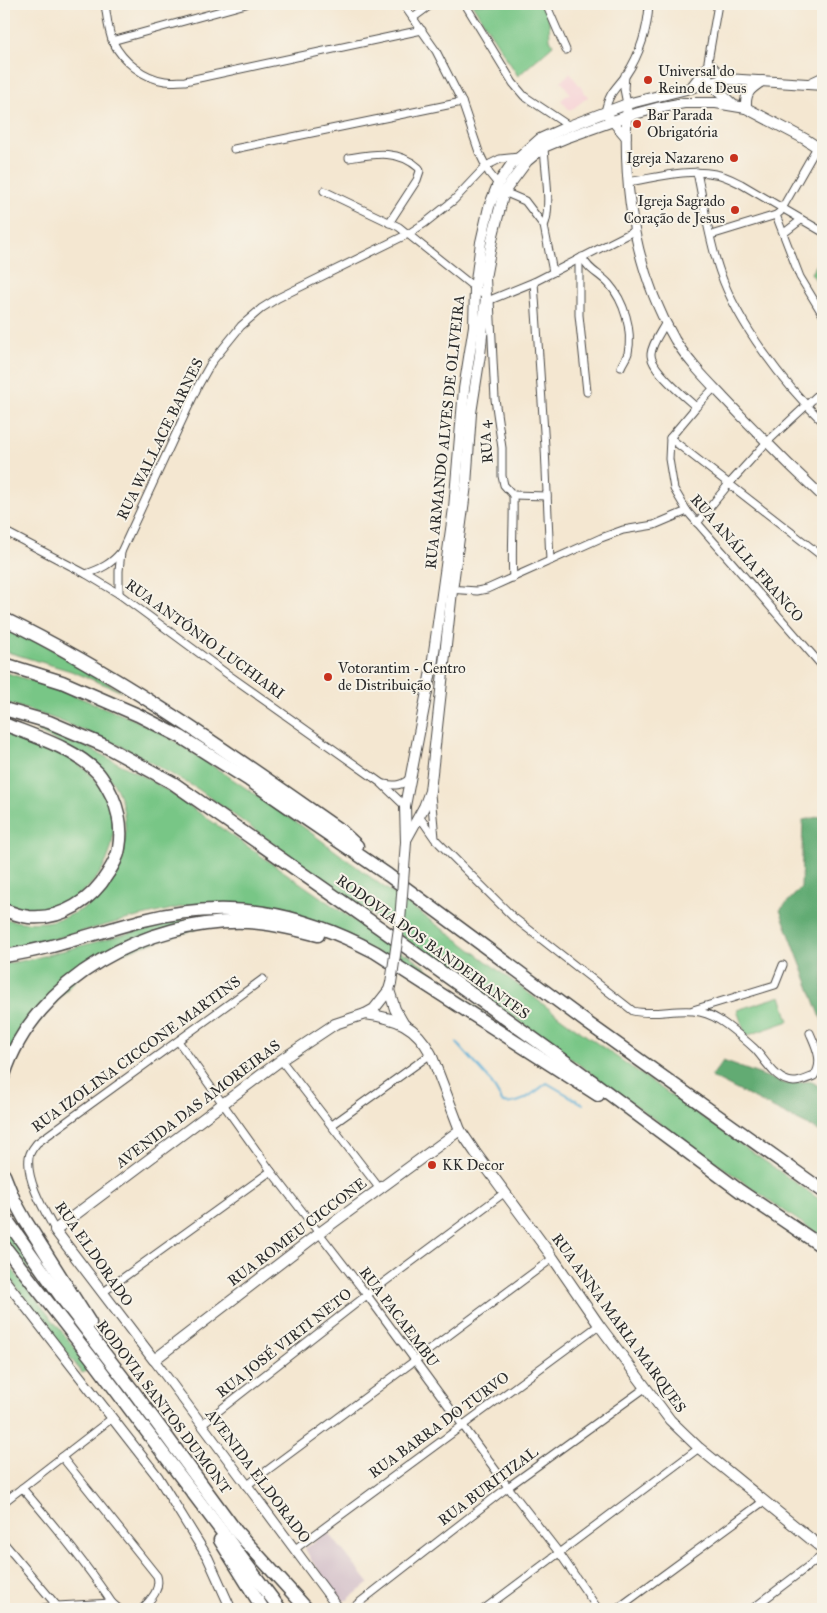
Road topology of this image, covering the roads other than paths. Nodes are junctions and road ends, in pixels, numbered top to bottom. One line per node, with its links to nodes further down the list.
1 (105, 4): 11 (street)
2 (246, 4): 11 (street)
3 (403, 4): 9 (street)
4 (432, 4): 9 (street)
5 (465, 4): 29 (street)
6 (546, 4): 12 (street)
7 (649, 4): 14 (street)
8 (718, 4): 13 (street)
9 (414, 18): 10 (street)
10 (422, 30): 11 (street); 22 (street)
11 (112, 41)
12 (566, 50)
13 (708, 64): 16 (street); 18 (street); 21 (main road)
14 (626, 75): 23 (street); 26 (street)
15 (823, 76): 19 (street)
16 (726, 79): 17 (main road, RUA ARMANDO ALVES DE OLIVEIRA); 18 (main road, RUA ARMANDO ALVES DE OLIVEIRA)
17 (762, 81): 19 (main road, RUA ARMANDO ALVES DE OLIVEIRA); 25 (main road)
18 (709, 83): 21 (main road, RUA ARMANDO ALVES DE OLIVEIRA); 24 (main road)
19 (806, 84): 20 (main road, RUA ARMANDO ALVES DE OLIVEIRA)
20 (823, 85)
21 (691, 88): 23 (main road, RUA ARMANDO ALVES DE OLIVEIRA)
22 (462, 102): 32 (street); 36 (street)
23 (627, 104): 26 (main road, RUA ARMANDO ALVES DE OLIVEIRA); 27 (street)
24 (733, 105): 25 (main road, RUA ARMANDO ALVES DE OLIVEIRA); 27 (main road, RUA ARMANDO ALVES DE OLIVEIRA)
25 (746, 108): 33 (main road, RUA ARMANDO ALVES DE OLIVEIRA)
26 (605, 112): 28 (street); 29 (main road, RUA ARMANDO ALVES DE OLIVEIRA)
27 (627, 116): 28 (main road, RUA ARMANDO ALVES DE OLIVEIRA); 30 (street)
28 (612, 122): 30 (street); 31 (main road, RUA ARMANDO ALVES DE OLIVEIRA)
29 (570, 126): 34 (main road, RUA ARMANDO ALVES DE OLIVEIRA)
30 (626, 137): 38 (street)
31 (544, 148): 39 (main road, RUA ARMANDO ALVES DE OLIVEIRA); 45 (street)
32 (234, 149)
33 (820, 149): 41 (street)
34 (519, 156): 36 (street, RUA WALLACE BARNES); 39 (main road, RUA ARMANDO ALVES DE OLIVEIRA)
35 (349, 158): 44 (street)
36 (486, 166): 39 (street); 49 (street, RUA WALLACE BARNES)
37 (697, 172): 38 (street); 41 (street); 50 (street)
38 (628, 182): 46 (street)
39 (501, 188): 45 (street); 54 (main road, RUA ARMANDO ALVES DE OLIVEIRA); 55 (main road, RUA ARMANDO ALVES DE OLIVEIRA)
40 (324, 191): 44 (street)
41 (782, 209): 42 (street); 43 (street)
42 (776, 215): 48 (street); 50 (street)
43 (801, 220): 47 (street); 48 (street)
44 (389, 223): 49 (street)
45 (544, 226): 52 (street)
46 (634, 231): 51 (street); 57 (street)
47 (823, 232)
48 (784, 233): 56 (street)
49 (408, 234): 54 (street); 74 (street, RUA WALLACE BARNES)
50 (711, 235): 62 (street)
51 (580, 258): 52 (street); 58 (street); 61 (street)
52 (553, 272): 53 (street)
53 (534, 282): 55 (street); 69 (street)
54 (475, 289): 55 (street); 79 (main road, RUA ARMANDO ALVES DE OLIVEIRA)
55 (488, 299): 68 (street, RUA 4); 79 (main road, RUA ARMANDO ALVES DE OLIVEIRA)
56 (823, 315)
57 (666, 322): 59 (street); 63 (street)
58 (621, 367)
59 (714, 388): 63 (street); 66 (street)
60 (823, 390): 62 (street)
61 (587, 392)
62 (806, 406): 64 (street); 66 (street)
63 (696, 407): 65 (street)
64 (823, 422)
65 (670, 438): 67 (street); 71 (street, RUA ANÁLIA FRANCO)
66 (766, 443): 67 (street); 70 (street)
67 (728, 485): 72 (street); 75 (street)
68 (513, 495): 69 (street); 78 (street, RUA 4)
69 (547, 496): 76 (street)
70 (823, 497)
71 (687, 511): 72 (street, RUA ANÁLIA FRANCO); 76 (street)
72 (697, 523): 83 (street, RUA ANÁLIA FRANCO)
73 (4, 531): 77 (street, RUA ANTÔNIO LUCHIARI)
74 (121, 552): 77 (street, RUA WALLACE BARNES); 80 (street, RUA WALLACE BARNES)
75 (823, 558)
76 (550, 561): 78 (street)
77 (86, 574): 80 (street, RUA ANTÔNIO LUCHIARI)
78 (513, 578): 79 (street)
79 (448, 589): 86 (main road, RUA ARMANDO ALVES DE OLIVEIRA); 87 (main road, RUA ARMANDO ALVES DE OLIVEIRA)
80 (119, 594): 88 (street, RUA ANTÔNIO LUCHIARI)
81 (4, 619): 94 (highway)
82 (4, 664): 94 (highway, RODOVIA DOS BANDEIRANTES)
83 (823, 667)
84 (4, 709): 112 (highway, RODOVIA DOS BANDEIRANTES)
85 (4, 724): 95 (highway)
86 (412, 774): 87 (main road); 88 (street); 90 (main road, RUA ARMANDO ALVES DE OLIVEIRA)
87 (431, 780): 89 (main road, RUA ARMANDO ALVES DE OLIVEIRA)
88 (381, 783): 90 (street, RUA ANTÔNIO LUCHIARI)
89 (430, 791): 91 (main road, RUA ARMANDO ALVES DE OLIVEIRA); 92 (street)
90 (405, 806): 91 (main road); 93 (main road, RUA ARMANDO ALVES DE OLIVEIRA)
91 (418, 816): 92 (street); 93 (main road, RUA ARMANDO ALVES DE OLIVEIRA)
92 (435, 839): 101 (street)
93 (407, 841): 100 (main road, RUA ARMANDO ALVES DE OLIVEIRA, bridge)
94 (388, 875): 117 (highway, RODOVIA DOS BANDEIRANTES)
95 (4, 910)
96 (4, 956): 98 (highway)
97 (783, 965): 101 (street)
98 (402, 968): 108 (highway); 112 (highway)
99 (263, 979): 105 (street, RUA IZOLINA CICCONE MARTINS)
100 (390, 986): 102 (main road, AVENIDA DAS AMOREIRAS); 103 (main road, AVENIDA DAS AMOREIRAS)
101 (693, 1010): 104 (street)
102 (365, 1014): 103 (main road, AVENIDA DAS AMOREIRAS); 107 (main road, AVENIDA DAS AMOREIRAS)
103 (403, 1023): 106 (main road, AVENIDA DAS AMOREIRAS)
104 (810, 1033)
105 (178, 1041): 109 (street, RUA PACAEMBU); 113 (street, RUA IZOLINA CICCONE MARTINS)
106 (431, 1054): 110 (street); 111 (main road, AVENIDA DAS AMOREIRAS)
107 (281, 1060): 109 (main road, AVENIDA DAS AMOREIRAS); 110 (street)
108 (4, 1075)
109 (222, 1104): 114 (street, RUA PACAEMBU); 120 (main road, AVENIDA DAS AMOREIRAS)
110 (332, 1125): 116 (street)
111 (460, 1130): 116 (main road, RUA ROMEU CICCONE); 118 (main road, RUA ANNA MARIA MARQUES)
112 (678, 1146): 123 (highway, RODOVIA DOS BANDEIRANTES)
113 (29, 1155): 120 (street, RUA ELDORADO)
114 (271, 1171): 121 (street, RUA PACAEMBU); 126 (street)
115 (4, 1175): 131 (highway)
116 (380, 1188): 121 (main road, RUA ROMEU CICCONE)
117 (823, 1191)
118 (504, 1193): 124 (main road, RUA ANNA MARIA MARQUES); 127 (street, RUA JOSÉ VIRTI NETO)
119 (4, 1216): 131 (highway, RODOVIA SANTOS DUMONT)
120 (55, 1230): 126 (main road, RUA ELDORADO)
121 (318, 1234): 127 (street, RUA PACAEMBU); 129 (main road, RUA ROMEU CICCONE)
122 (4, 1246): 143 (highway, RODOVIA SANTOS DUMONT)
123 (823, 1247)
124 (554, 1258): 128 (main road, RUA ANNA MARIA MARQUES); 130 (street)
125 (4, 1279): 133 (street)
126 (102, 1293): 129 (main road, RUA ELDORADO)
127 (367, 1295): 130 (street, RUA PACAEMBU); 134 (street, RUA JOSÉ VIRTI NETO)
128 (600, 1325): 132 (main road, RUA ANNA MARIA MARQUES); 135 (street, RUA BARRA DO TURVO)
129 (154, 1360): 134 (street, AVENIDA ELDORADO)
130 (415, 1361): 135 (street, RUA PACAEMBU); 138 (street)
131 (113, 1365): 157 (highway, RODOVIA SANTOS DUMONT)
132 (645, 1388): 136 (main road, RUA ANNA MARIA MARQUES); 139 (street, RUA BURITIZAL)
133 (111, 1419): 137 (street); 154 (street)
134 (202, 1424): 138 (street, AVENIDA ELDORADO)
135 (463, 1424): 139 (street, RUA PACAEMBU); 145 (street, RUA BARRA DO TURVO)
136 (699, 1448): 141 (main road, RUA ANNA MARIA MARQUES); 147 (street)
137 (62, 1457): 140 (street); 153 (street)
138 (246, 1486): 145 (street, AVENIDA ELDORADO)
139 (508, 1487): 147 (street, RUA PACAEMBU); 159 (street, RUA BURITIZAL)
140 (22, 1488): 142 (street); 149 (street)
141 (764, 1501): 146 (main road, RUA ANNA MARIA MARQUES); 162 (street)
142 (4, 1502)
143 (211, 1517): 155 (highway); 156 (highway, RODOVIA SANTOS DUMONT)
144 (4, 1543): 150 (street)
145 (295, 1549): 158 (street, AVENIDA ELDORADO)
146 (823, 1549)
147 (560, 1554): 160 (street); 161 (street, RUA PACAEMBU)
148 (823, 1555): 163 (street)
149 (112, 1603): 150 (street); 152 (street)
150 (57, 1606): 151 (street)
151 (39, 1609)
152 (119, 1609)
153 (142, 1609)
154 (231, 1609)
155 (263, 1609)
156 (280, 1609)
157 (307, 1609)
158 (339, 1609)
159 (351, 1609)
160 (484, 1609)
161 (598, 1609)
162 (617, 1609)
163 (752, 1609)

